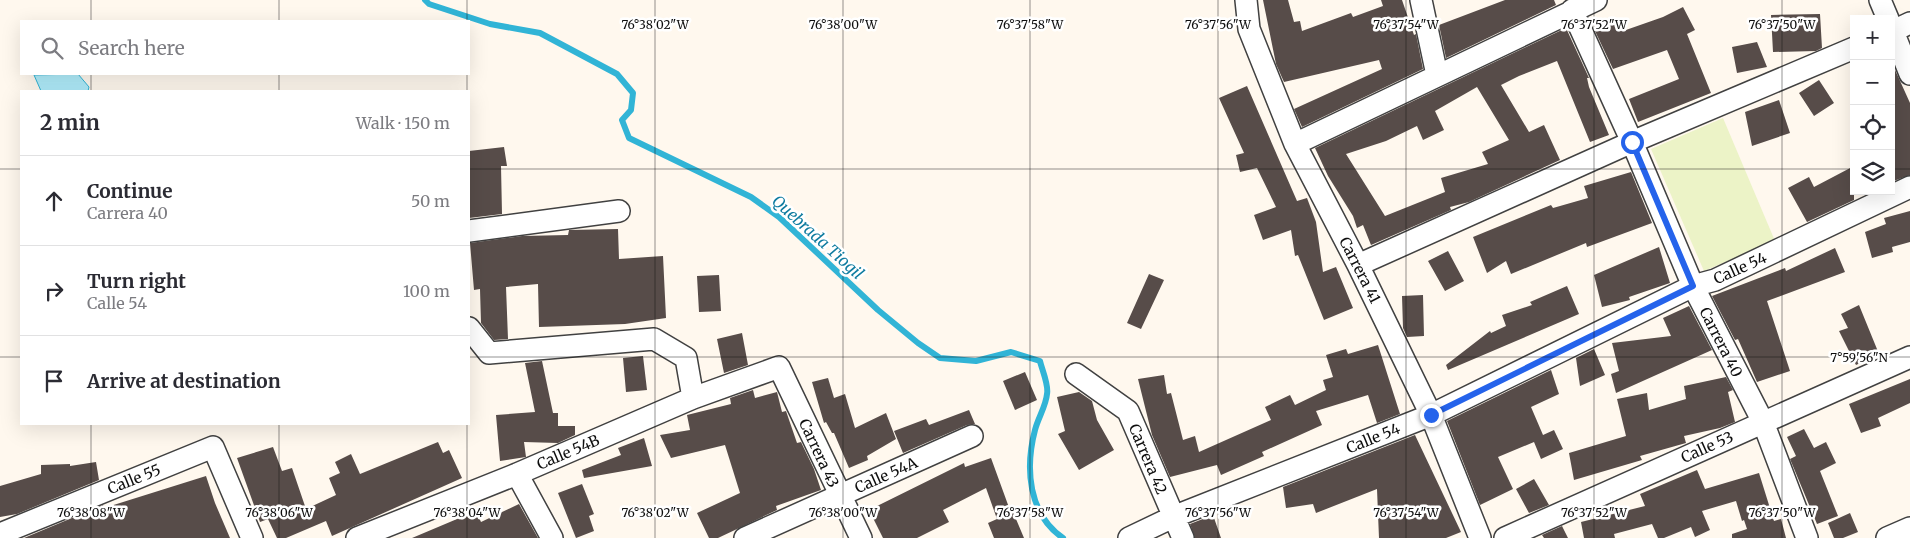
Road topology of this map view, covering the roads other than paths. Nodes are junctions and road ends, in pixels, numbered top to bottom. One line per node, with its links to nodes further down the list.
1 (1246, 0): 12 (street, Carrera 41)
2 (1421, 0): 10 (street)
3 (1596, 0): 5 (street)
4 (1880, 0): 6 (street)
5 (1572, 10): 10 (street); 11 (street, Carrera 40)
6 (1889, 15)
7 (1895, 26): 9 (street)
8 (1850, 50): 11 (street)
9 (1910, 74)
10 (1437, 75): 12 (street)
11 (1632, 142): 16 (street); 17 (street, Carrera 40)
12 (1295, 144): 16 (street, Carrera 41)
13 (1910, 187): 17 (street, Calle 54)
14 (619, 211): 15 (street)
15 (470, 231)
16 (1358, 264): 23 (street, Carrera 41)
17 (1693, 286): 23 (street, Calle 54); 24 (street, Carrera 40)
18 (470, 329): 22 (street)
19 (1910, 357): 24 (street, Calle 53)
20 (779, 367): 22 (street, Calle 54B); 27 (street, Carrera 43)
21 (1076, 374): 28 (street, Carrera 42)
22 (693, 398): 26 (street, Calle 54B)
23 (1431, 415): 28 (street, Calle 54); 38 (street, Carrera 41)
24 (1763, 422): 39 (street, Calle 53); 40 (street, Carrera 40)
25 (972, 436): 27 (street, Calle 54A)
26 (516, 474): 32 (street, Calle 54B); 33 (street)
27 (839, 496): 34 (street, Calle 54A); 35 (street, Carrera 43)
28 (1173, 517): 36 (street, Calle 54); 37 (street, Carrera 42)
29 (1910, 528): 41 (street)
30 (0, 534): 31 (street, Calle 55)
31 (252, 538)
32 (357, 538)
33 (552, 538)
34 (745, 538)
35 (861, 538)
36 (1129, 538)
37 (1183, 538)
38 (1480, 538)
39 (1505, 538)
40 (1807, 538)
41 (1887, 538)

